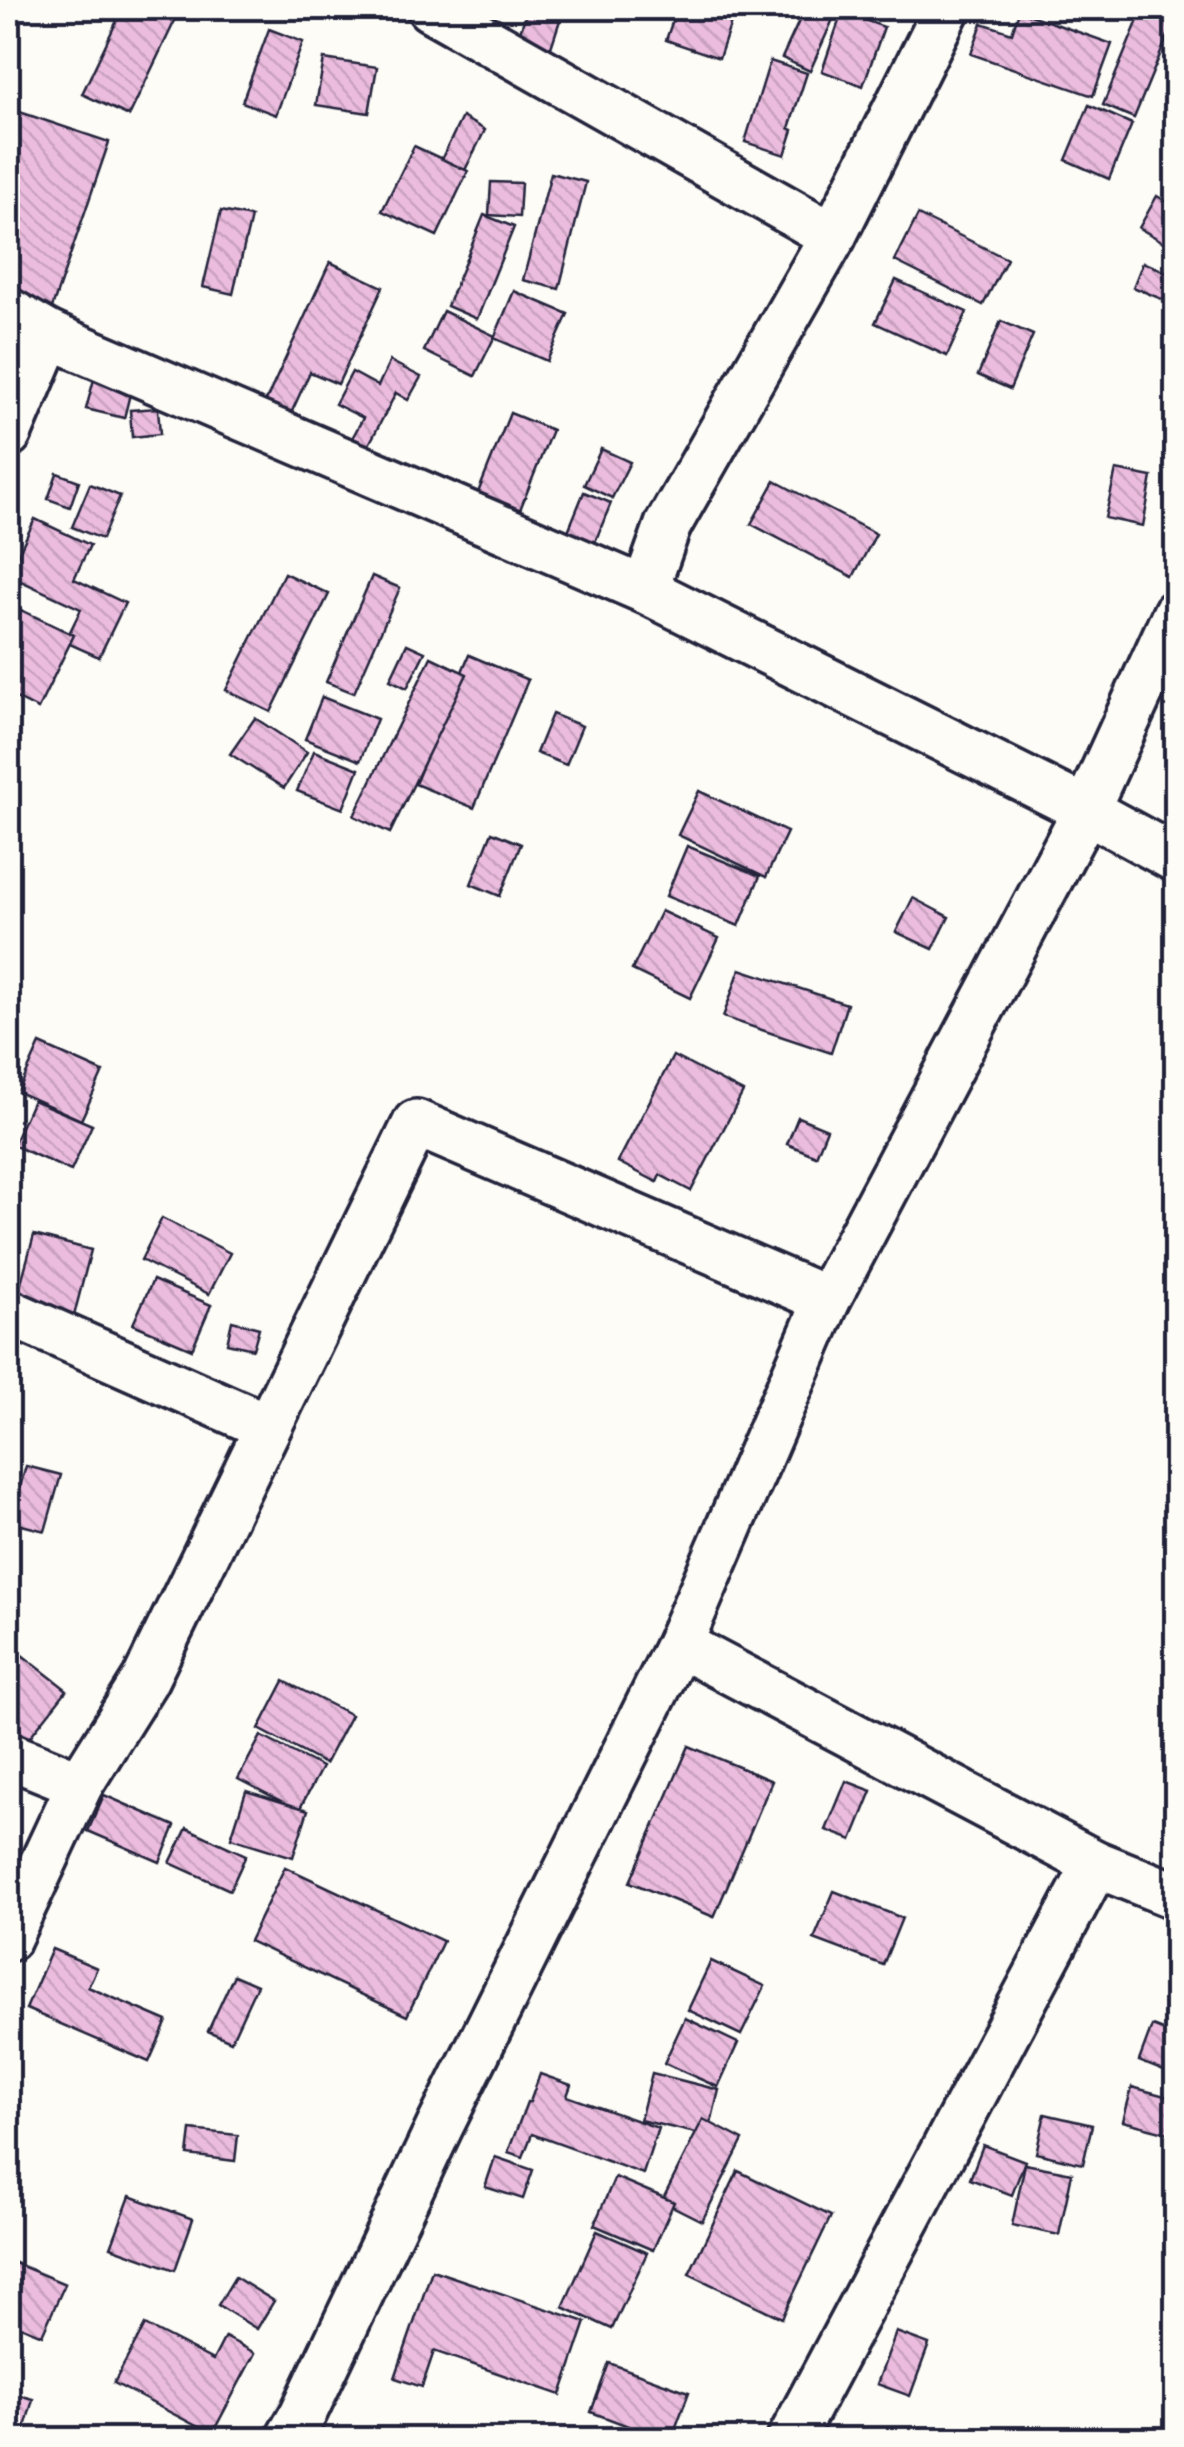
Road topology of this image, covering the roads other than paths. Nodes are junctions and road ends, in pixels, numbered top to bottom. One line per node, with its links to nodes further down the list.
1 (430, 8): 3 (street)
2 (947, 8): 3 (street)
3 (833, 236): 7 (street)
4 (8, 312): 5 (street)
5 (50, 335): 6 (street); 7 (street)
6 (8, 434)
7 (645, 590): 9 (street)
8 (1176, 613): 9 (street)
9 (1086, 810): 10 (street); 11 (street)
10 (1176, 859)
11 (828, 1300): 13 (street); 14 (street)
12 (8, 1312): 13 (street)
13 (268, 1426): 16 (street)
14 (679, 1644): 17 (street); 20 (street)
15 (8, 1755): 16 (street)
16 (80, 1784): 19 (street)
17 (1096, 1864): 18 (street); 21 (street)
18 (1176, 1896)
19 (8, 1938)
20 (288, 2440)
21 (790, 2440)

